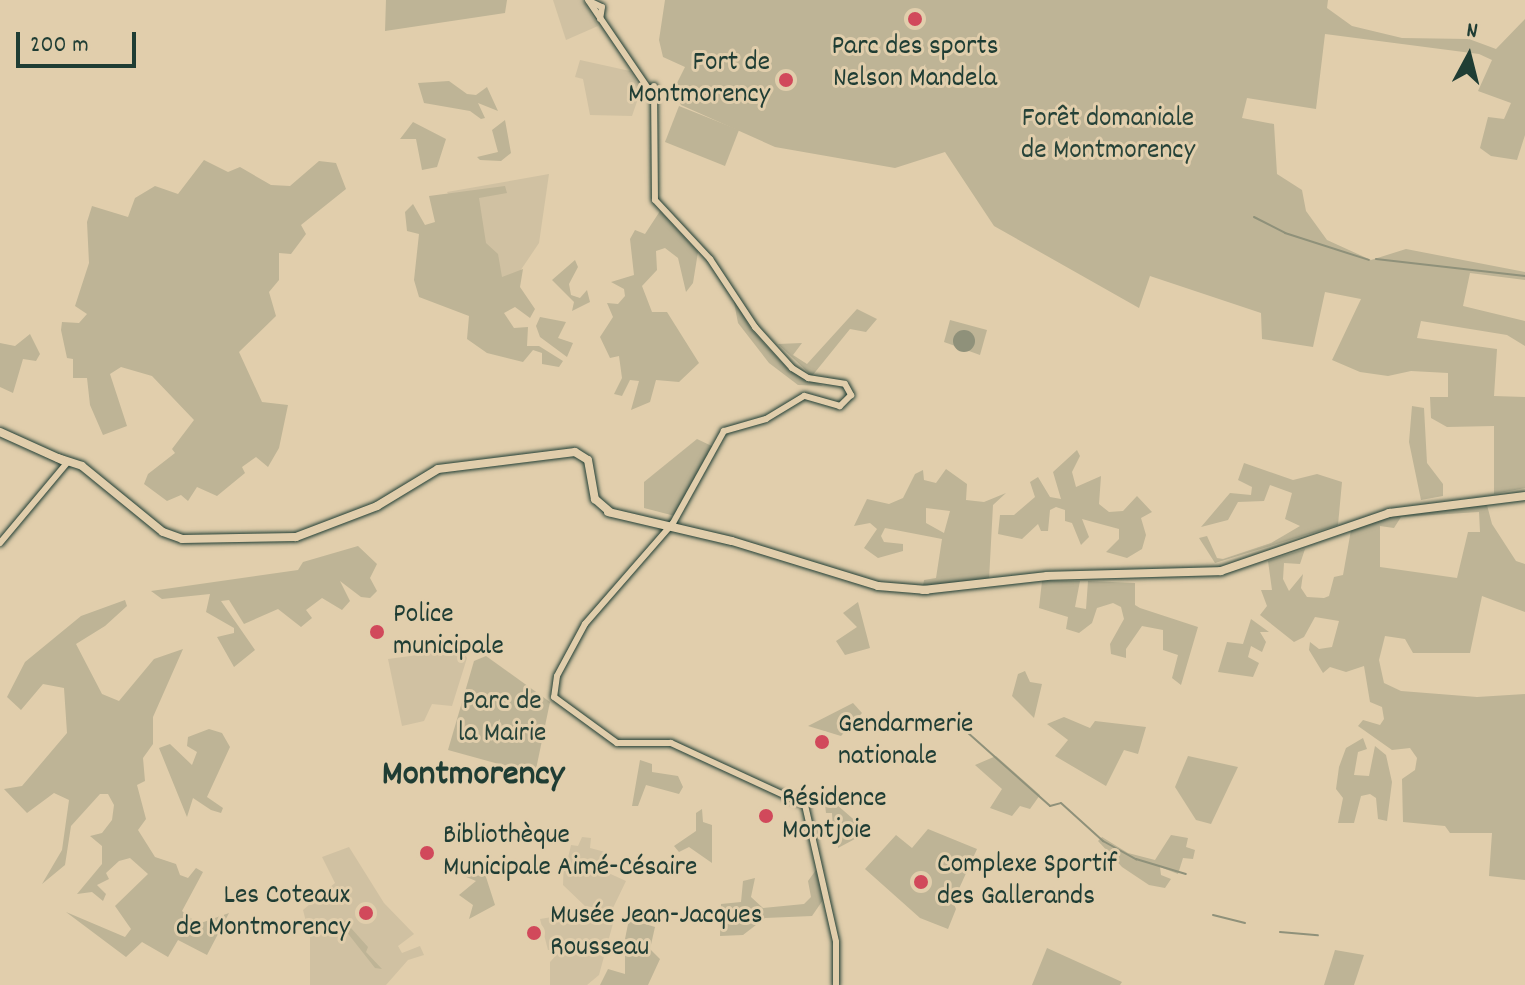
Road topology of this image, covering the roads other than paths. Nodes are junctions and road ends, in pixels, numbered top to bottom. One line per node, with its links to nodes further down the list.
1 (595, 9): 5 (main road)
2 (0, 432): 3 (main road)
3 (65, 461): 5 (main road); 6 (main road)
4 (1525, 496): 5 (main road)
5 (670, 526): 7 (main road)
6 (0, 543)
7 (836, 985)

